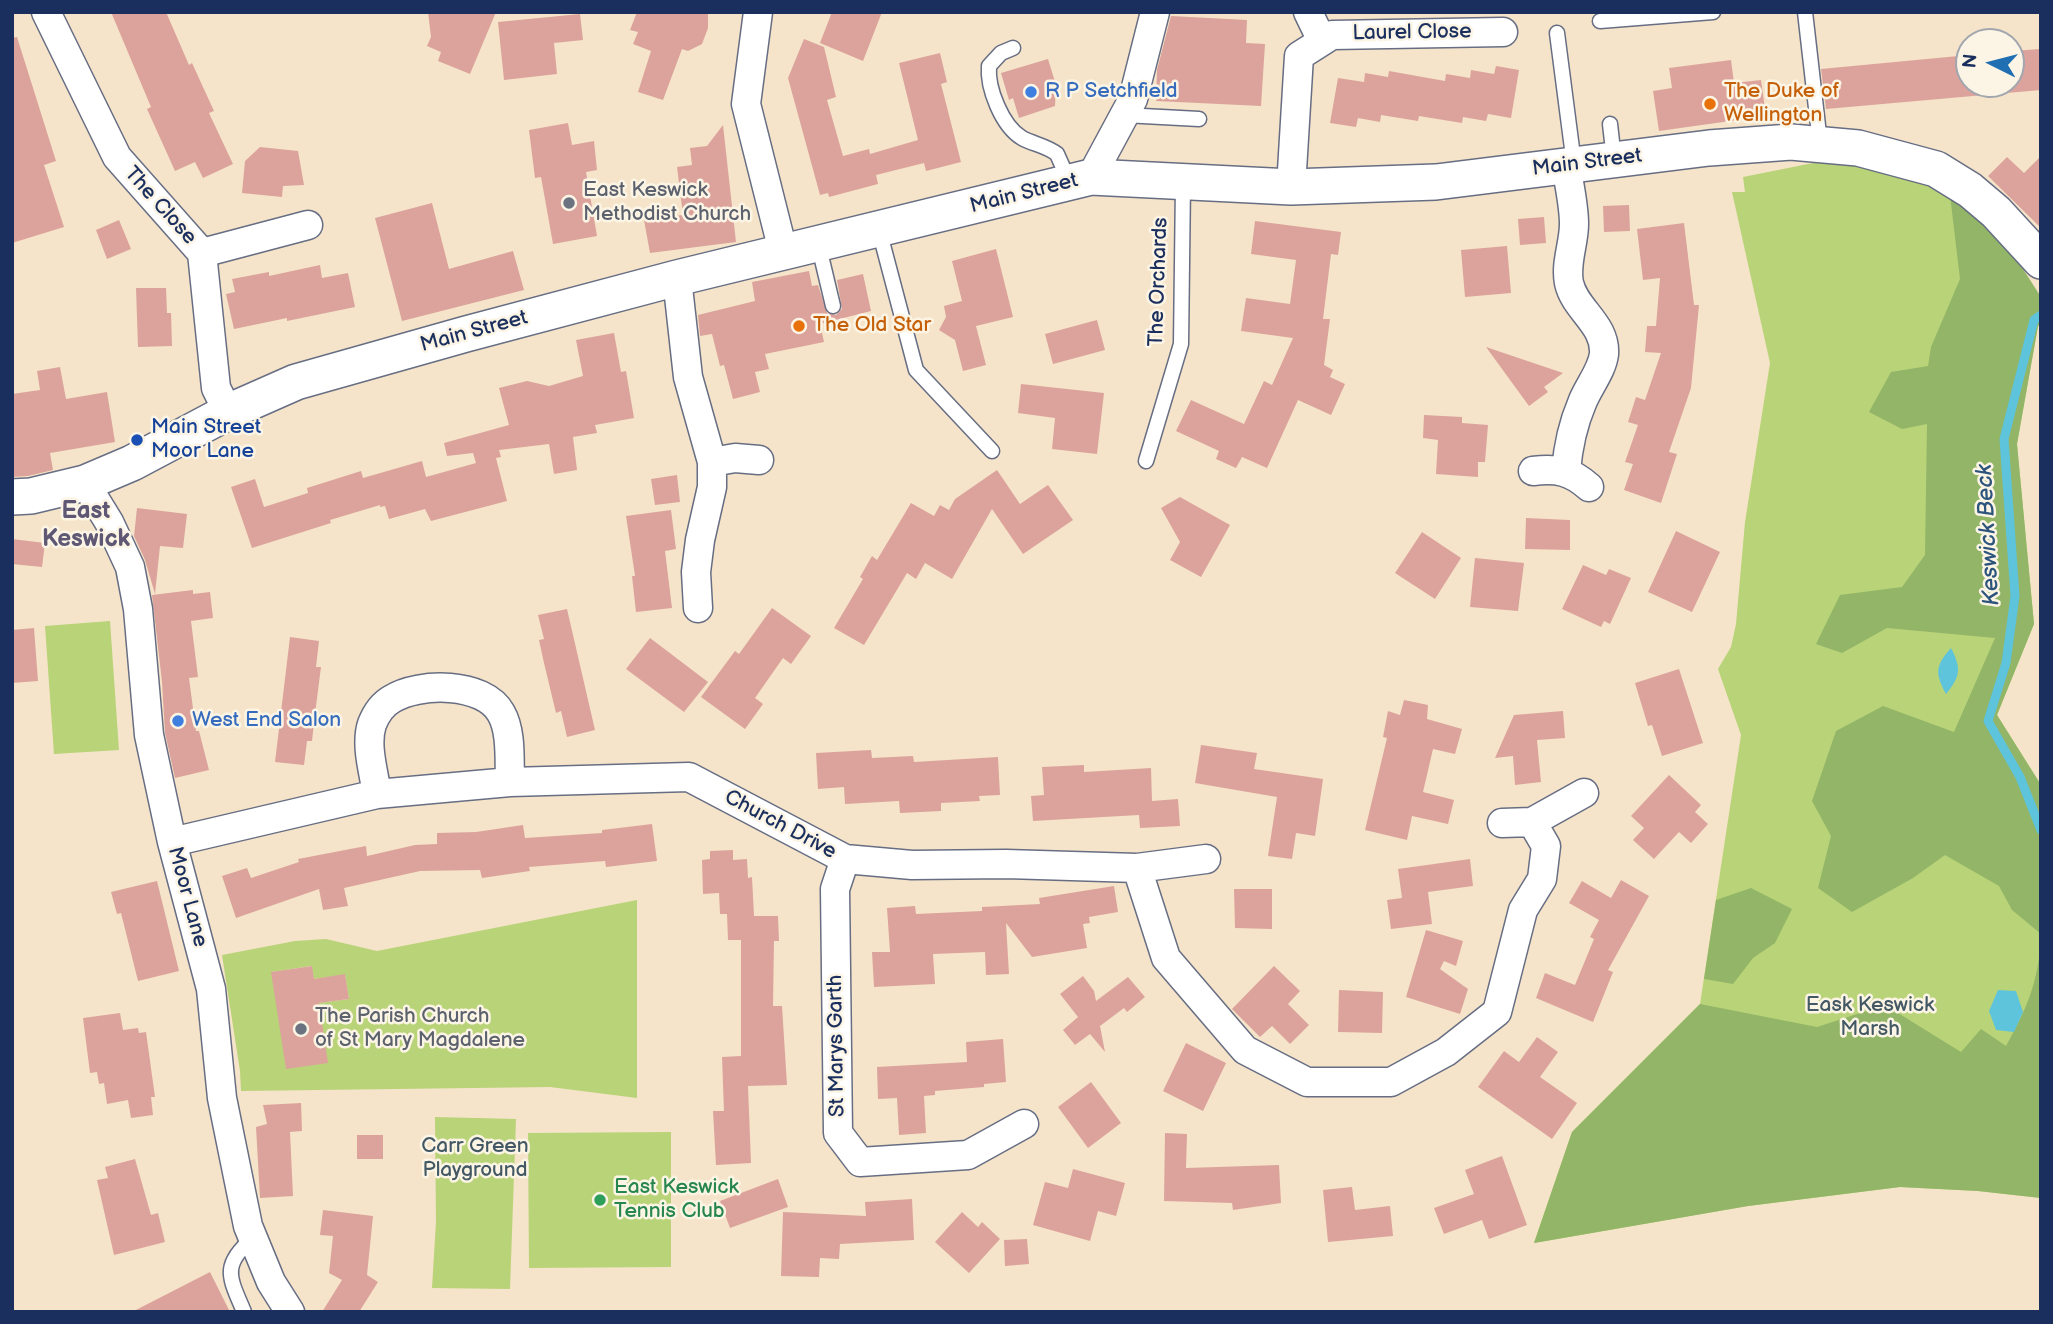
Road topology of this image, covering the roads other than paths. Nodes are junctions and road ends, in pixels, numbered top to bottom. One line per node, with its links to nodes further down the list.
1 (47, 12): 25 (street, The Close)
2 (758, 12): 24 (street)
3 (1155, 12): 12 (street)
4 (1308, 12): 10 (street, Laurel Close)
5 (1713, 12): 7 (lane)
6 (1805, 12): 15 (lane)
7 (1600, 21)
8 (1503, 32): 10 (street, Laurel Close)
9 (1558, 33): 17 (lane)
10 (1322, 41): 20 (street, Laurel Close)
11 (1013, 48): 18 (lane)
12 (1124, 115): 13 (lane); 18 (street)
13 (1199, 119)
14 (1611, 124): 16 (lane)
15 (1820, 145): 16 (street, Main Street); 26 (street, Main Street)
16 (1614, 159): 17 (street, Main Street)
17 (1570, 164): 20 (street, Main Street); 35 (street)
18 (1080, 180): 19 (street, Main Street); 22 (street, Main Street)
19 (1183, 183): 20 (street, Main Street); 32 (lane, The Orchards)
20 (1291, 187)
21 (308, 225): 25 (street)
22 (879, 230): 23 (street, Main Street); 30 (lane)
23 (818, 243): 24 (street, Main Street); 28 (lane)
24 (783, 251): 27 (street, Main Street)
25 (202, 253): 29 (street, The Close)
26 (2041, 261)
27 (677, 278): 29 (street, Main Street); 33 (street)
28 (833, 306)
29 (228, 412): 36 (street, Main Street)
30 (992, 451)
31 (759, 460): 33 (street)
32 (1146, 461)
33 (712, 462): 39 (street)
34 (1533, 471): 35 (street)
35 (1566, 471): 37 (street)
36 (85, 483): 38 (street, Main Street); 45 (street, Moor Lane)
37 (1590, 487)
38 (12, 497)
39 (698, 608)
40 (510, 782): 42 (street, Church Drive); 42 (street); 46 (street, Church Drive)
41 (1584, 793): 43 (street)
42 (377, 794): 45 (street, Church Drive)
43 (1532, 822): 44 (street); 48 (street)
44 (1502, 823)
45 (172, 842): 50 (street, Moor Lane)
46 (845, 859): 48 (street, Church Drive); 49 (street, St Marys Garth)
47 (1206, 859): 48 (street, Church Drive)
48 (1137, 868)
49 (1024, 1124)
50 (253, 1238): 51 (lane); 52 (street, Moor Lane)
51 (244, 1312)
52 (290, 1312)

